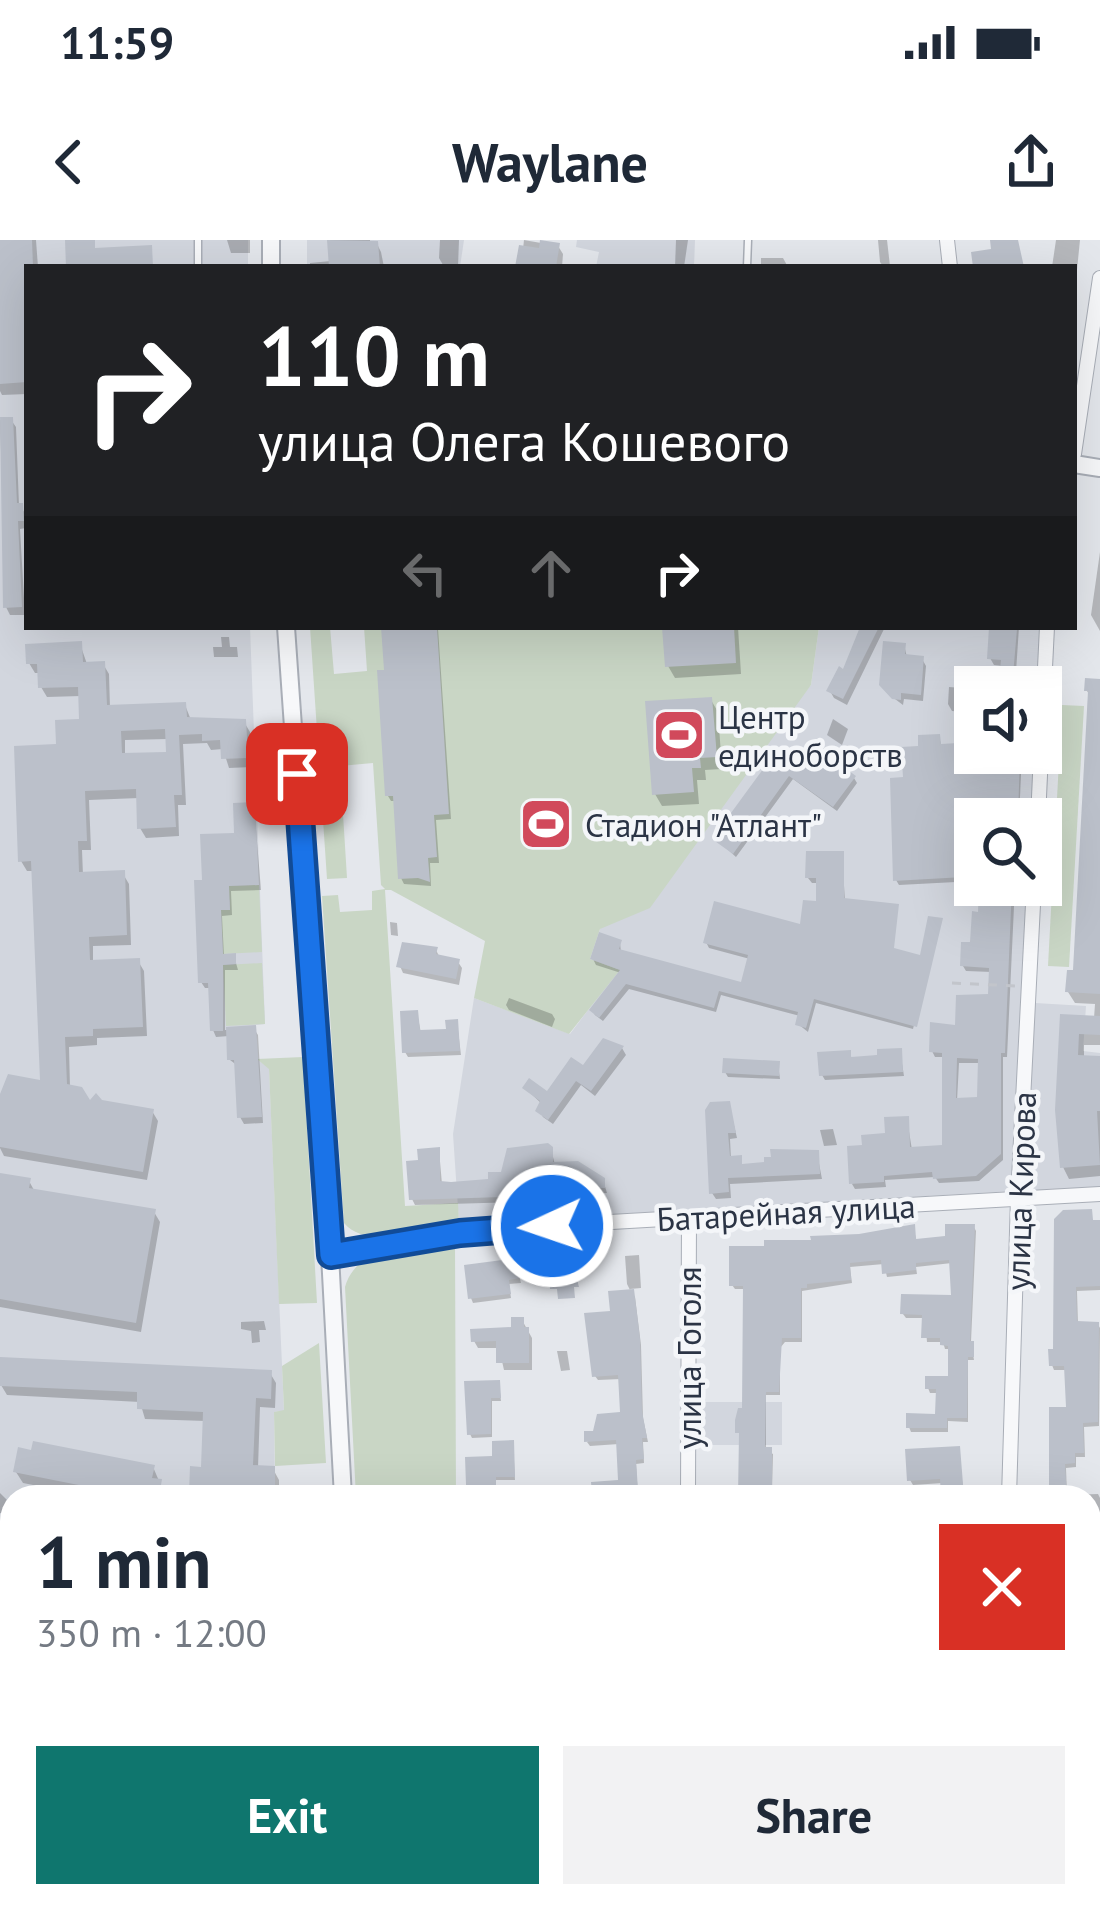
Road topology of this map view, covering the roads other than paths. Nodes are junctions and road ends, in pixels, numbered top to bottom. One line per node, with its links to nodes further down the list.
1 (1100, 278): 2 (street)
2 (1077, 434)
3 (286, 630): 10 (street)
4 (1047, 630): 5 (street)
5 (1045, 666)
6 (1033, 906): 8 (street, улица Кирова)
7 (1100, 1194): 8 (street, Батарейная улица)
8 (1018, 1198): 9 (street, Батарейная улица); 13 (street, улица Кирова)
9 (689, 1218): 10 (street, Батарейная улица); 12 (street, улица Гоголя)
10 (331, 1255): 11 (street)
11 (342, 1485)
12 (688, 1485)
13 (1009, 1485)

